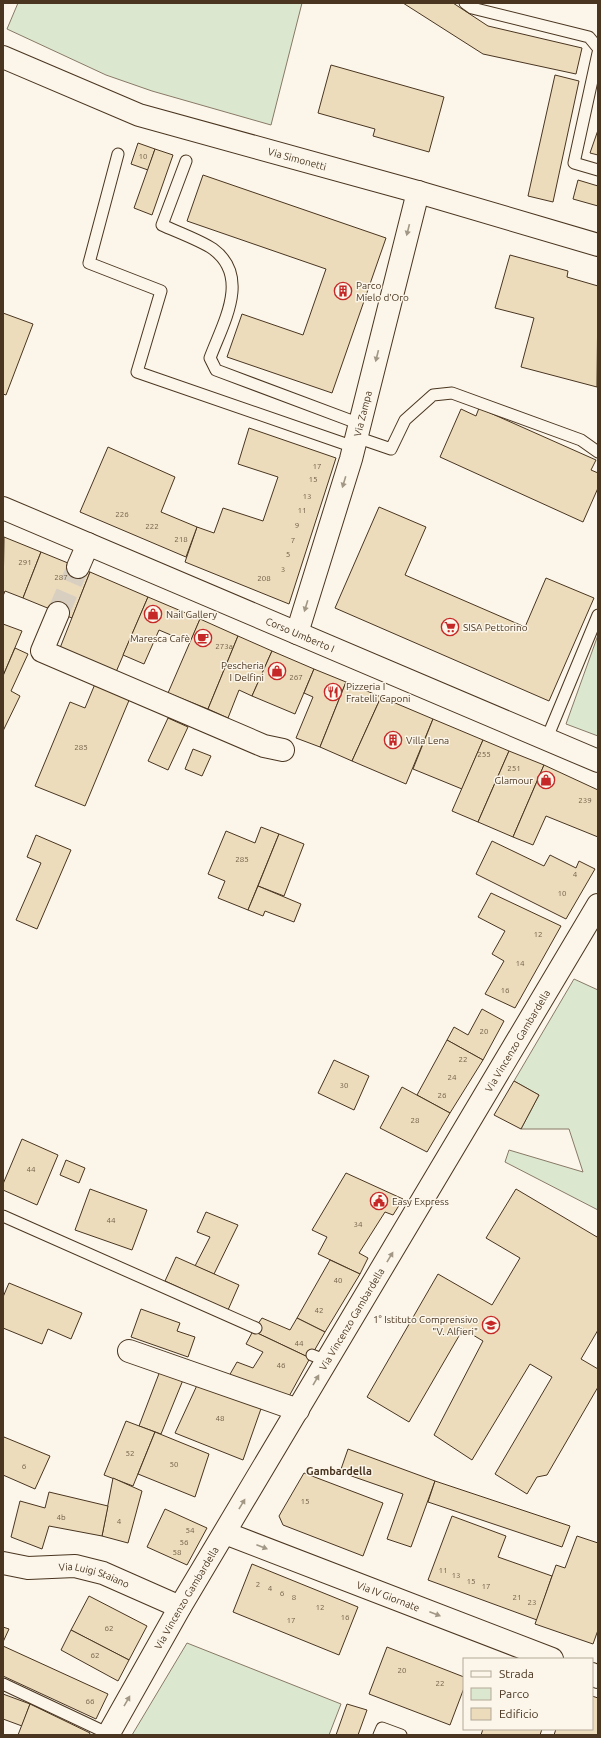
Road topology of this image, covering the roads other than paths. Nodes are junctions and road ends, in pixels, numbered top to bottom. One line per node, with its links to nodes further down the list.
1 (465, 3): 2 (lane)
2 (598, 48)
3 (598, 53): 7 (lane)
4 (3, 57): 8 (street, Via Simonetti)
5 (118, 154): 10 (lane)
6 (186, 161): 10 (lane)
7 (598, 170)
8 (418, 192): 9 (street, Via Simonetti); 10 (street, Via Zampa, one-way to 10)
9 (598, 245)
10 (357, 436): 11 (lane); 17 (street, Via Zampa, one-way to 17)
11 (598, 452)
12 (3, 508): 13 (street, Corso Umberto I)
13 (88, 544): 14 (street); 17 (street, Corso Umberto I)
14 (78, 567)
15 (58, 613): 19 (street)
16 (598, 615): 18 (lane)
17 (297, 633): 18 (street, Corso Umberto I)
18 (546, 738): 20 (street, Corso Umberto I)
19 (283, 750)
20 (598, 761)
21 (598, 905): 25 (street, Via Vincenzo Gambardella, one-way to 21)
22 (3, 1216): 23 (lane)
23 (256, 1328)
24 (129, 1351): 25 (street)
25 (298, 1410): 26 (street, Via Vincenzo Gambardella, one-way to 25)
26 (225, 1533): 28 (street, Via Vincenzo Gambardella); 29 (street, Via IV Giornate, one-way to 29)
27 (3, 1563): 28 (street, Via Luigi Staiano)
28 (180, 1608): 31 (street, Via Vincenzo Gambardella, one-way to 28)
29 (549, 1658)
30 (3, 1684): 31 (lane)
31 (108, 1734)
32 (379, 1735): 33 (lane)
33 (401, 1735)

